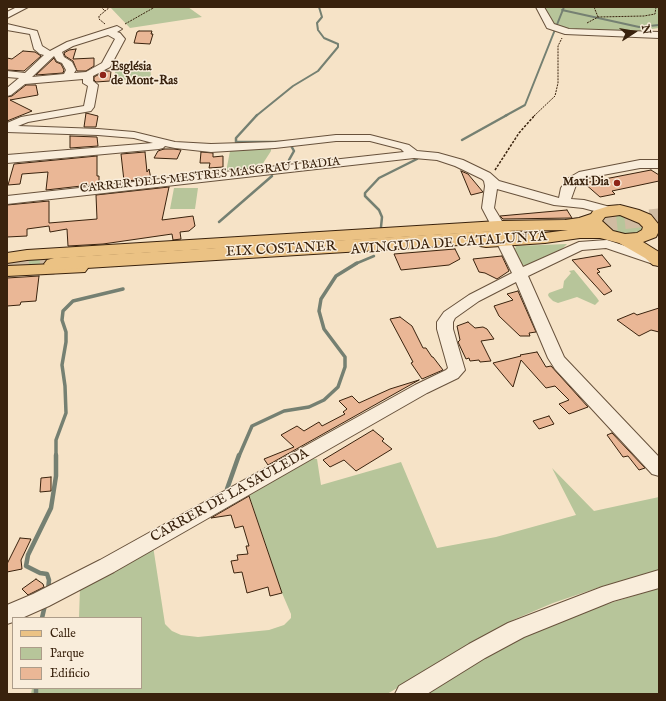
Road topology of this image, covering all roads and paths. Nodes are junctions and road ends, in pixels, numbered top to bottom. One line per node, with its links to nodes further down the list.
1 (24, 7): 9 (street)
2 (101, 7): 8 (path)
3 (110, 7): 8 (path)
4 (155, 7): 12 (path)
5 (540, 7): 13 (street)
6 (594, 7): 10 (path)
7 (656, 7): 10 (path)
8 (105, 11): 12 (path)
9 (7, 15)
10 (598, 17): 13 (path)
11 (7, 27): 15 (street)
12 (112, 31): 15 (street); 17 (street)
13 (568, 32): 14 (street); 28 (path)
14 (659, 35)
15 (53, 53): 18 (street); 19 (street)
16 (7, 74): 19 (street)
17 (88, 75): 18 (street); 21 (street)
18 (68, 76): 19 (street)
19 (25, 78): 20 (street)
20 (7, 93)
21 (7, 128): 23 (street)
22 (284, 143): 23 (street); 24 (street); 27 (street)
23 (155, 144): 25 (street)
24 (414, 154): 27 (street, CARRER DELS MESTRES MASGRAU I BADIA); 28 (street)
25 (7, 159)
26 (659, 164): 30 (street)
27 (266, 170): 29 (street, CARRER DELS MESTRES MASGRAU I BADIA)
28 (490, 179): 30 (street); 33 (street)
29 (7, 200)
30 (564, 202): 31 (street)
31 (599, 217): 32 (main road); 33 (main road, AVINGUDA DE CATALUNYA); 34 (main road)
32 (653, 228): 34 (main road); 35 (main road)
33 (503, 233): 36 (main road, AVINGUDA DE CATALUNYA); 37 (highway, EIX COSTANER); 39 (main road, AVINGUDA DE CATALUNYA); 40 (street)
34 (625, 239): 38 (main road)
35 (659, 250)
36 (7, 258)
37 (56, 261)
38 (659, 262): 40 (street)
39 (7, 271)
40 (520, 274): 41 (street); 43 (street, CARRER DE LA SAULEDA)
41 (659, 468)
42 (659, 579): 44 (street)
43 (7, 615)
44 (407, 694)

